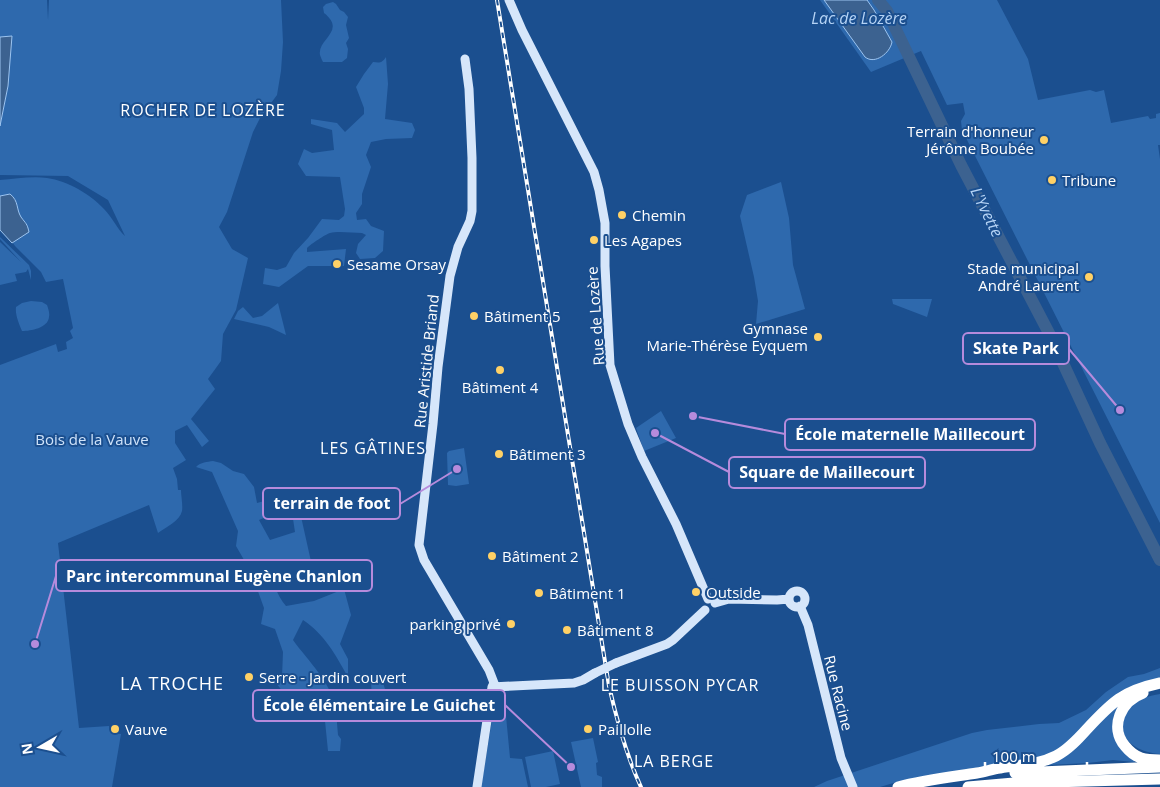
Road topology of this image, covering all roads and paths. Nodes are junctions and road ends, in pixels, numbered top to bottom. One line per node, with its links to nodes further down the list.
1 (509, 0): 4 (street, Rue de Lozère)
2 (465, 59): 7 (street, Rue Aristide Briand)
3 (789, 599): 4 (street); 5 (street); 5 (street)
4 (711, 601): 7 (street, bridge)
5 (800, 606): 15 (street, Rue Racine)
6 (1160, 683): 11 (highway)
7 (492, 687): 14 (street, Rue Aristide Briand)
8 (1160, 690): 9 (highway)
9 (1160, 760)
10 (1160, 767): 11 (highway)
11 (980, 773): 16 (highway)
12 (1160, 779): 17 (highway)
13 (1160, 785): 18 (highway)
14 (476, 787)
15 (853, 787)
16 (898, 787)
17 (968, 787)
18 (1151, 787)

